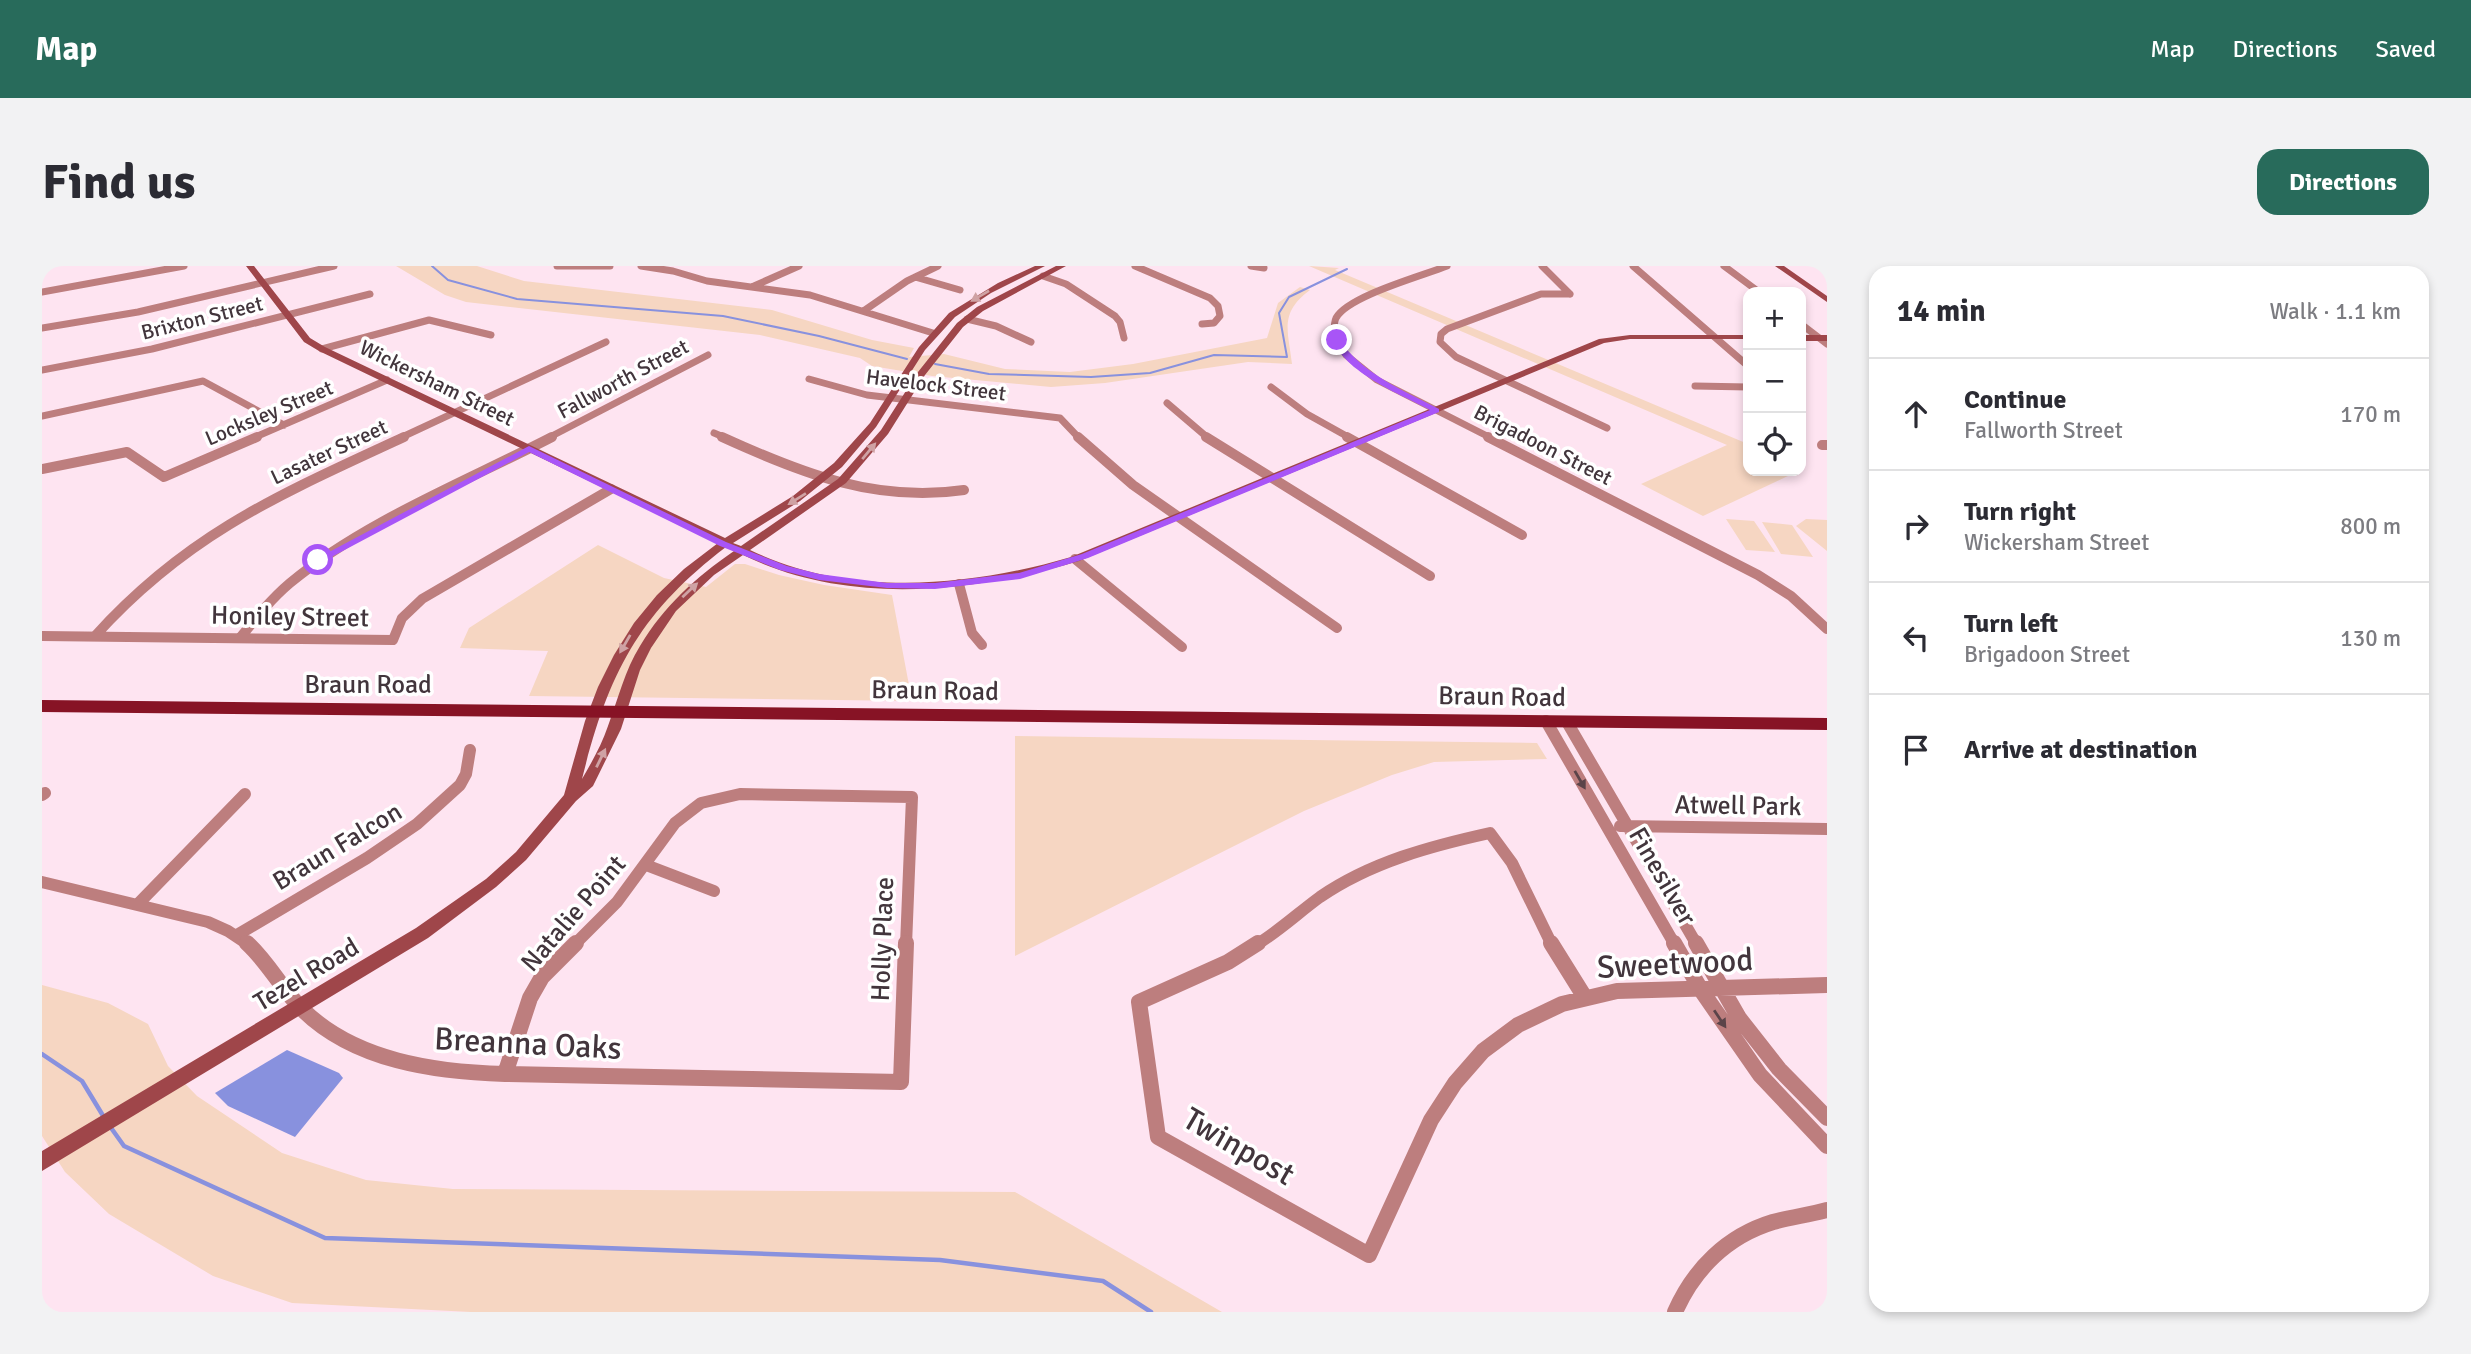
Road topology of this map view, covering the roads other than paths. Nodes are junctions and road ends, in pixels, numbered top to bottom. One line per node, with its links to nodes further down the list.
1 (184, 266): 26 (street)
2 (250, 266): 22 (main road, Wickersham Street)
3 (334, 266): 22 (street)
4 (557, 266): 5 (street)
5 (611, 266)
6 (641, 266): 20 (street)
7 (690, 266): 20 (street)
8 (799, 266): 23 (street)
9 (938, 266): 21 (street)
10 (1062, 266): 19 (main road, Tezel Road)
11 (1135, 266): 32 (street)
12 (1251, 266): 13 (street)
13 (1261, 266)
14 (1447, 266): 59 (street, Brigadoon Street)
15 (1542, 266): 52 (street)
16 (1633, 266): 37 (street)
17 (1724, 266): 24 (street)
18 (1779, 266): 28 (main road)
19 (1042, 271): 31 (main road, Tezel Road); 35 (main road, Tezel Road, one-way to 35); 39 (street)
20 (683, 274): 23 (street)
21 (915, 277): 25 (street); 29 (street)
22 (263, 283): 30 (main road, Wickersham Street); 34 (street)
23 (754, 286): 29 (street)
24 (1752, 287)
25 (960, 290)
26 (42, 292)
27 (370, 294): 30 (street, Brixton Street)
28 (1827, 300)
29 (865, 310): 35 (street)
30 (289, 315): 44 (main road, Wickersham Street); 49 (street, Brixton Street)
31 (967, 318): 42 (street); 48 (main road, Tezel Road)
32 (1202, 324)
33 (1806, 327): 40 (street)
34 (42, 328)
35 (933, 333): 46 (main road, Tezel Road)
36 (491, 335): 44 (street)
37 (1714, 337): 38 (main road, Wickersham Street); 47 (street); 52 (main road, Wickersham Street)
38 (1743, 337)
39 (1124, 338)
40 (1823, 338): 43 (street)
41 (606, 342): 60 (street, Lasater Street)
42 (1031, 342)
43 (1827, 344)
44 (322, 349): 51 (main road, Wickersham Street)
45 (708, 355): 66 (street, Fallworth Street)
46 (913, 361): 48 (street); 56 (main road, Tezel Road)
47 (1743, 362)
48 (929, 363): 57 (main road, Tezel Road)
49 (42, 370)
50 (809, 379): 56 (street, Havelock Street)
51 (387, 380): 60 (main road, Wickersham Street); 62 (street, Locksley Street)
52 (1507, 380): 59 (main road, Wickersham Street); 63 (street)
53 (1695, 386): 55 (street)
54 (1271, 387): 65 (street)
55 (1743, 387)
56 (891, 397): 57 (street, Havelock Street); 68 (main road, Tezel Road)
57 (907, 399): 70 (main road, Tezel Road, one-way to 57); 73 (street, Havelock Street)
58 (1167, 403): 69 (street)
59 (1436, 411): 65 (main road, Wickersham Street); 81 (street, Brigadoon Street)
60 (455, 413): 66 (main road, Wickersham Street); 83 (street, Lasater Street)
61 (42, 416): 62 (street)
62 (284, 425): 67 (street, Locksley Street)
63 (1607, 428)
64 (713, 433): 68 (street)
65 (1358, 443): 69 (main road, Wickersham Street); 74 (street)
66 (529, 449): 71 (main road, Wickersham Street); 84 (street, Fallworth Street)
67 (42, 469)
68 (827, 477): 70 (street); 75 (main road, Tezel Road, one-way to 75)
69 (1272, 478): 73 (main road, Wickersham Street); 78 (street)
70 (842, 481): 72 (street); 76 (main road, Tezel Road)
71 (611, 489): 75 (main road, Wickersham Street); 84 (street, Honiley Street)
72 (964, 490)
73 (1179, 517): 77 (main road, Wickersham Street); 80 (street)
74 (1522, 535)
75 (723, 544): 76 (main road, Wickersham Street); 88 (main road, Tezel Road, one-way to 88)
76 (739, 551): 79 (main road, Wickersham Street); 89 (main road, Tezel Road, one-way to 76)
77 (1075, 559): 79 (main road, Wickersham Street); 86 (street)
78 (1430, 576)
79 (959, 584): 85 (street)
80 (1337, 628)
81 (1827, 629)
82 (42, 636): 83 (street, Honiley Street)
83 (95, 636): 84 (street, Honiley Street)
84 (240, 638)
85 (982, 645)
86 (1182, 647)
87 (42, 706): 88 (main road, Braun Road)
88 (594, 711): 89 (main road, Braun Road); 95 (main road, Tezel Road)
89 (620, 711): 90 (main road, Braun Road); 95 (main road, Tezel Road, one-way to 89)
90 (1546, 721): 91 (main road, Braun Road); 97 (street, Finesilver, one-way to 97)
91 (1567, 722): 92 (main road, Braun Road); 98 (street, Finesilver)
92 (1827, 724)
93 (470, 750): 104 (street, Braun Falcon)
94 (245, 794): 103 (street)
95 (571, 797): 109 (main road, Tezel Road)
96 (912, 797): 100 (street, Natalie Point); 111 (street, Holly Place)
97 (1605, 826): 98 (street, Atwell Park); 107 (street, Finesilver)
98 (1626, 826): 99 (street, Atwell Park); 106 (street, Finesilver)
99 (1827, 830)
100 (646, 865): 102 (street); 110 (street, Natalie Point)
101 (42, 882): 103 (street, Breanna Oaks)
102 (714, 891)
103 (137, 905): 104 (street, Breanna Oaks)
104 (237, 935): 109 (street, Breanna Oaks)
105 (1827, 985): 106 (street, Sweetwood)
106 (1720, 989): 107 (street, Sweetwood); 112 (street, Finesilver)
107 (1701, 990): 108 (street, Sweetwood); 113 (street, Finesilver, one-way to 113)
108 (1584, 996): 116 (street, Sweetwood); 116 (street, Twinpost)
109 (302, 1008): 110 (street, Breanna Oaks); 114 (main road, Tezel Road)
110 (505, 1074): 111 (street, Breanna Oaks)
111 (901, 1083)
112 (1827, 1118)
113 (1827, 1146)
114 (47, 1159)
115 (1827, 1210): 117 (street)
116 (1369, 1255)
117 (1675, 1312)

